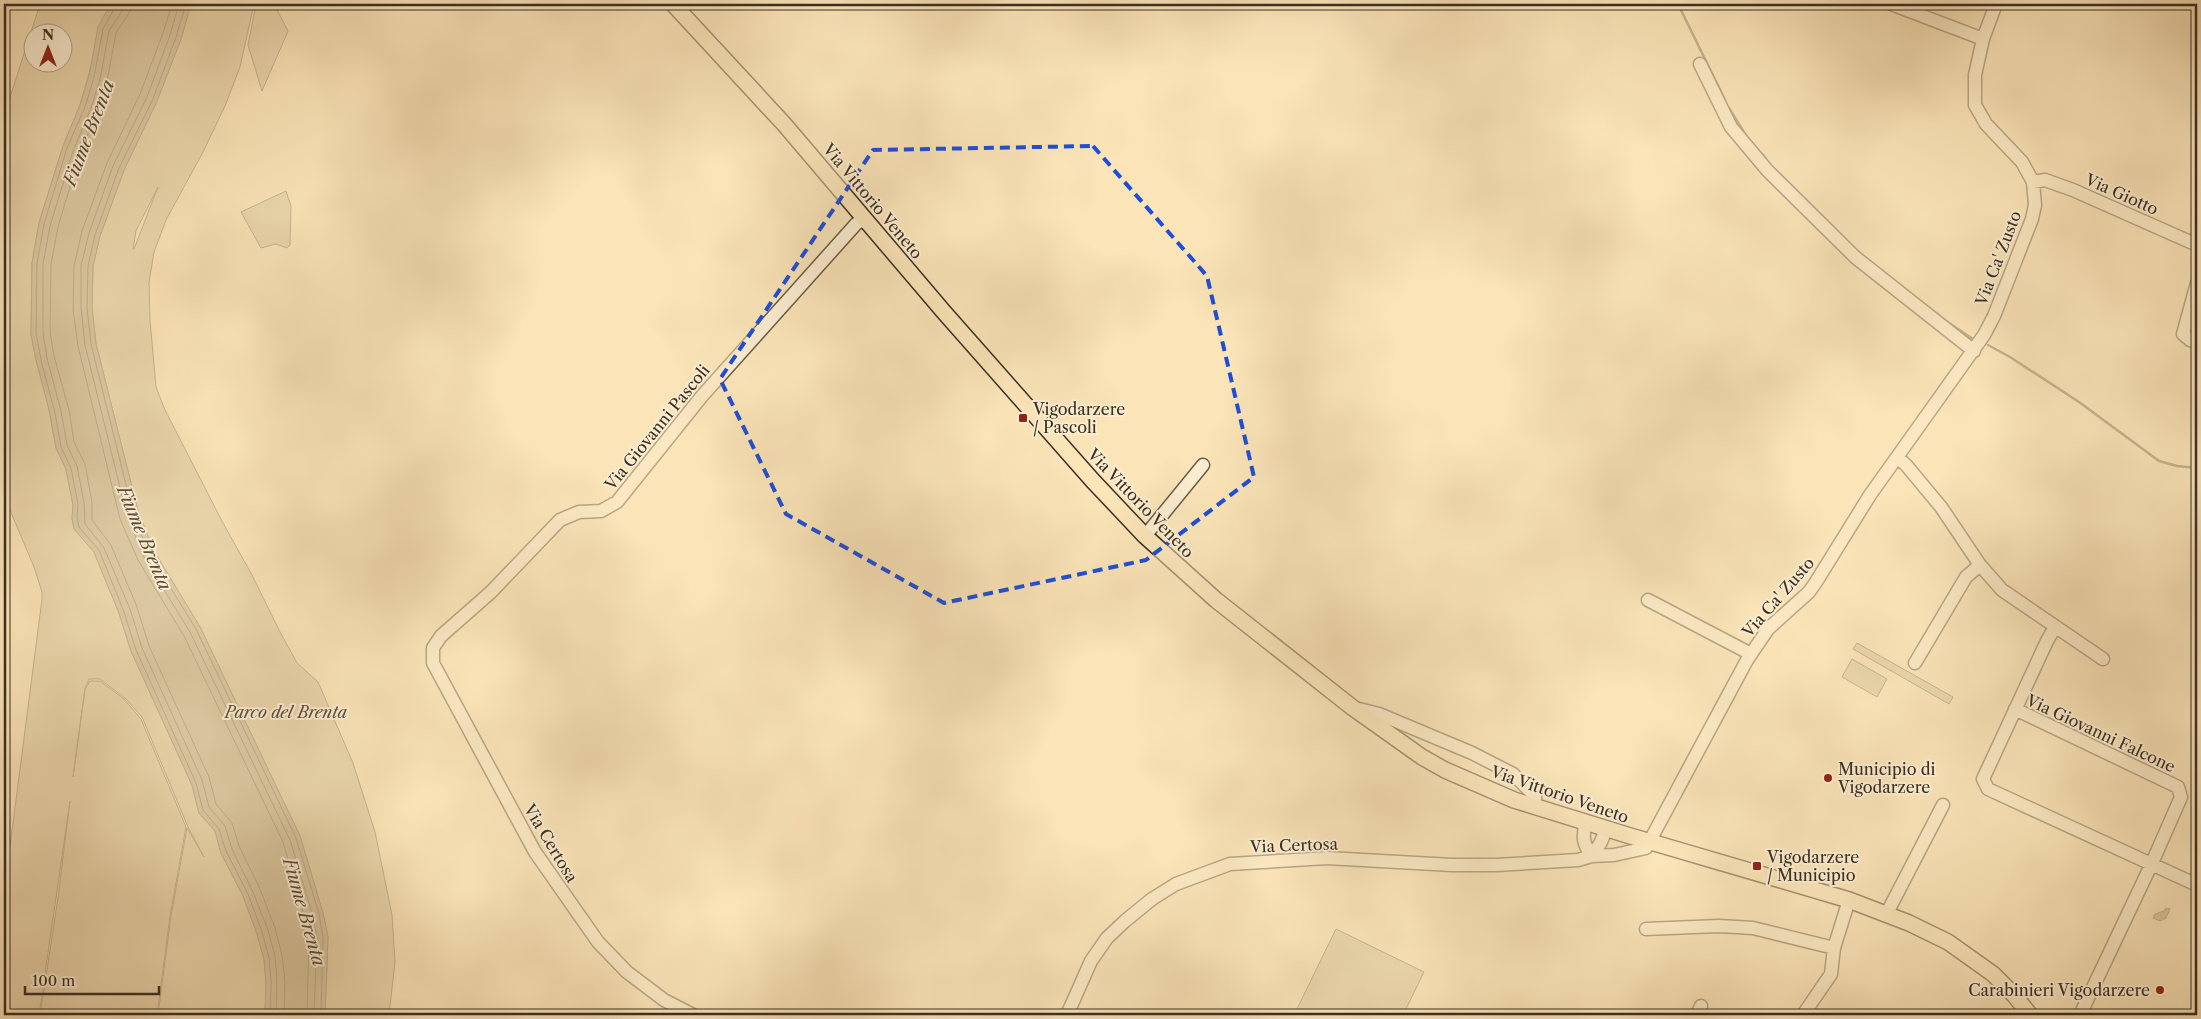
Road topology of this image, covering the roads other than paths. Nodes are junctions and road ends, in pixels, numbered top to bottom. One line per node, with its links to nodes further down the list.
1 (673, 4): 7 (main road, Via Vittorio Veneto)
2 (1891, 4): 4 (street)
3 (1996, 4): 4 (street, Via Ca' Zusto)
4 (1983, 39): 6 (street, Via Ca' Zusto)
5 (1700, 64): 11 (street)
6 (2033, 182): 8 (street, Via Giotto); 11 (street, Via Ca' Zusto)
7 (865, 218): 14 (main road, Via Vittorio Veneto); 18 (street, Via Giovanni Pascoli)
8 (2197, 245)
9 (2197, 283): 10 (street)
10 (2197, 342)
11 (1974, 351): 12 (street, Via Ca' Zusto)
12 (1897, 457): 15 (street); 19 (street, Via Ca' Zusto)
13 (1203, 465): 14 (street)
14 (1145, 536): 22 (main road, Via Vittorio Veneto)
15 (1980, 565): 17 (street); 21 (street)
16 (1648, 600): 19 (street)
17 (2055, 627): 20 (street); 23 (street)
18 (433, 648): 36 (street, Via Certosa)
19 (1751, 654): 28 (street, Via Ca' Zusto)
20 (2103, 659)
21 (1915, 663)
22 (1353, 708): 25 (main road, Via Vittorio Veneto); 25 (street)
23 (2015, 709): 30 (street, Via Giovanni Falcone); 30 (street, Via Giovanni Falcone)
24 (1943, 805): 33 (street)
25 (1535, 807): 26 (main road, Via Vittorio Veneto)
26 (1586, 822): 27 (main road, Via Vittorio Veneto); 29 (street)
27 (1611, 830): 28 (main road, Via Vittorio Veneto); 29 (street)
28 (1650, 842): 29 (street, Via Certosa); 32 (main road, Via Vittorio Veneto)
29 (1597, 855): 37 (street, Via Certosa)
30 (2152, 863): 31 (street); 40 (street, Via Giovanni Falcone)
31 (2197, 885)
32 (1849, 900): 33 (main road, Via Vittorio Veneto); 35 (street)
33 (1887, 913): 39 (main road, Via Vittorio Veneto)
34 (1646, 929): 35 (street)
35 (1834, 948): 38 (street)
36 (693, 1015)
37 (1067, 1015)
38 (1803, 1015)
39 (2030, 1015)
40 (2080, 1015)

